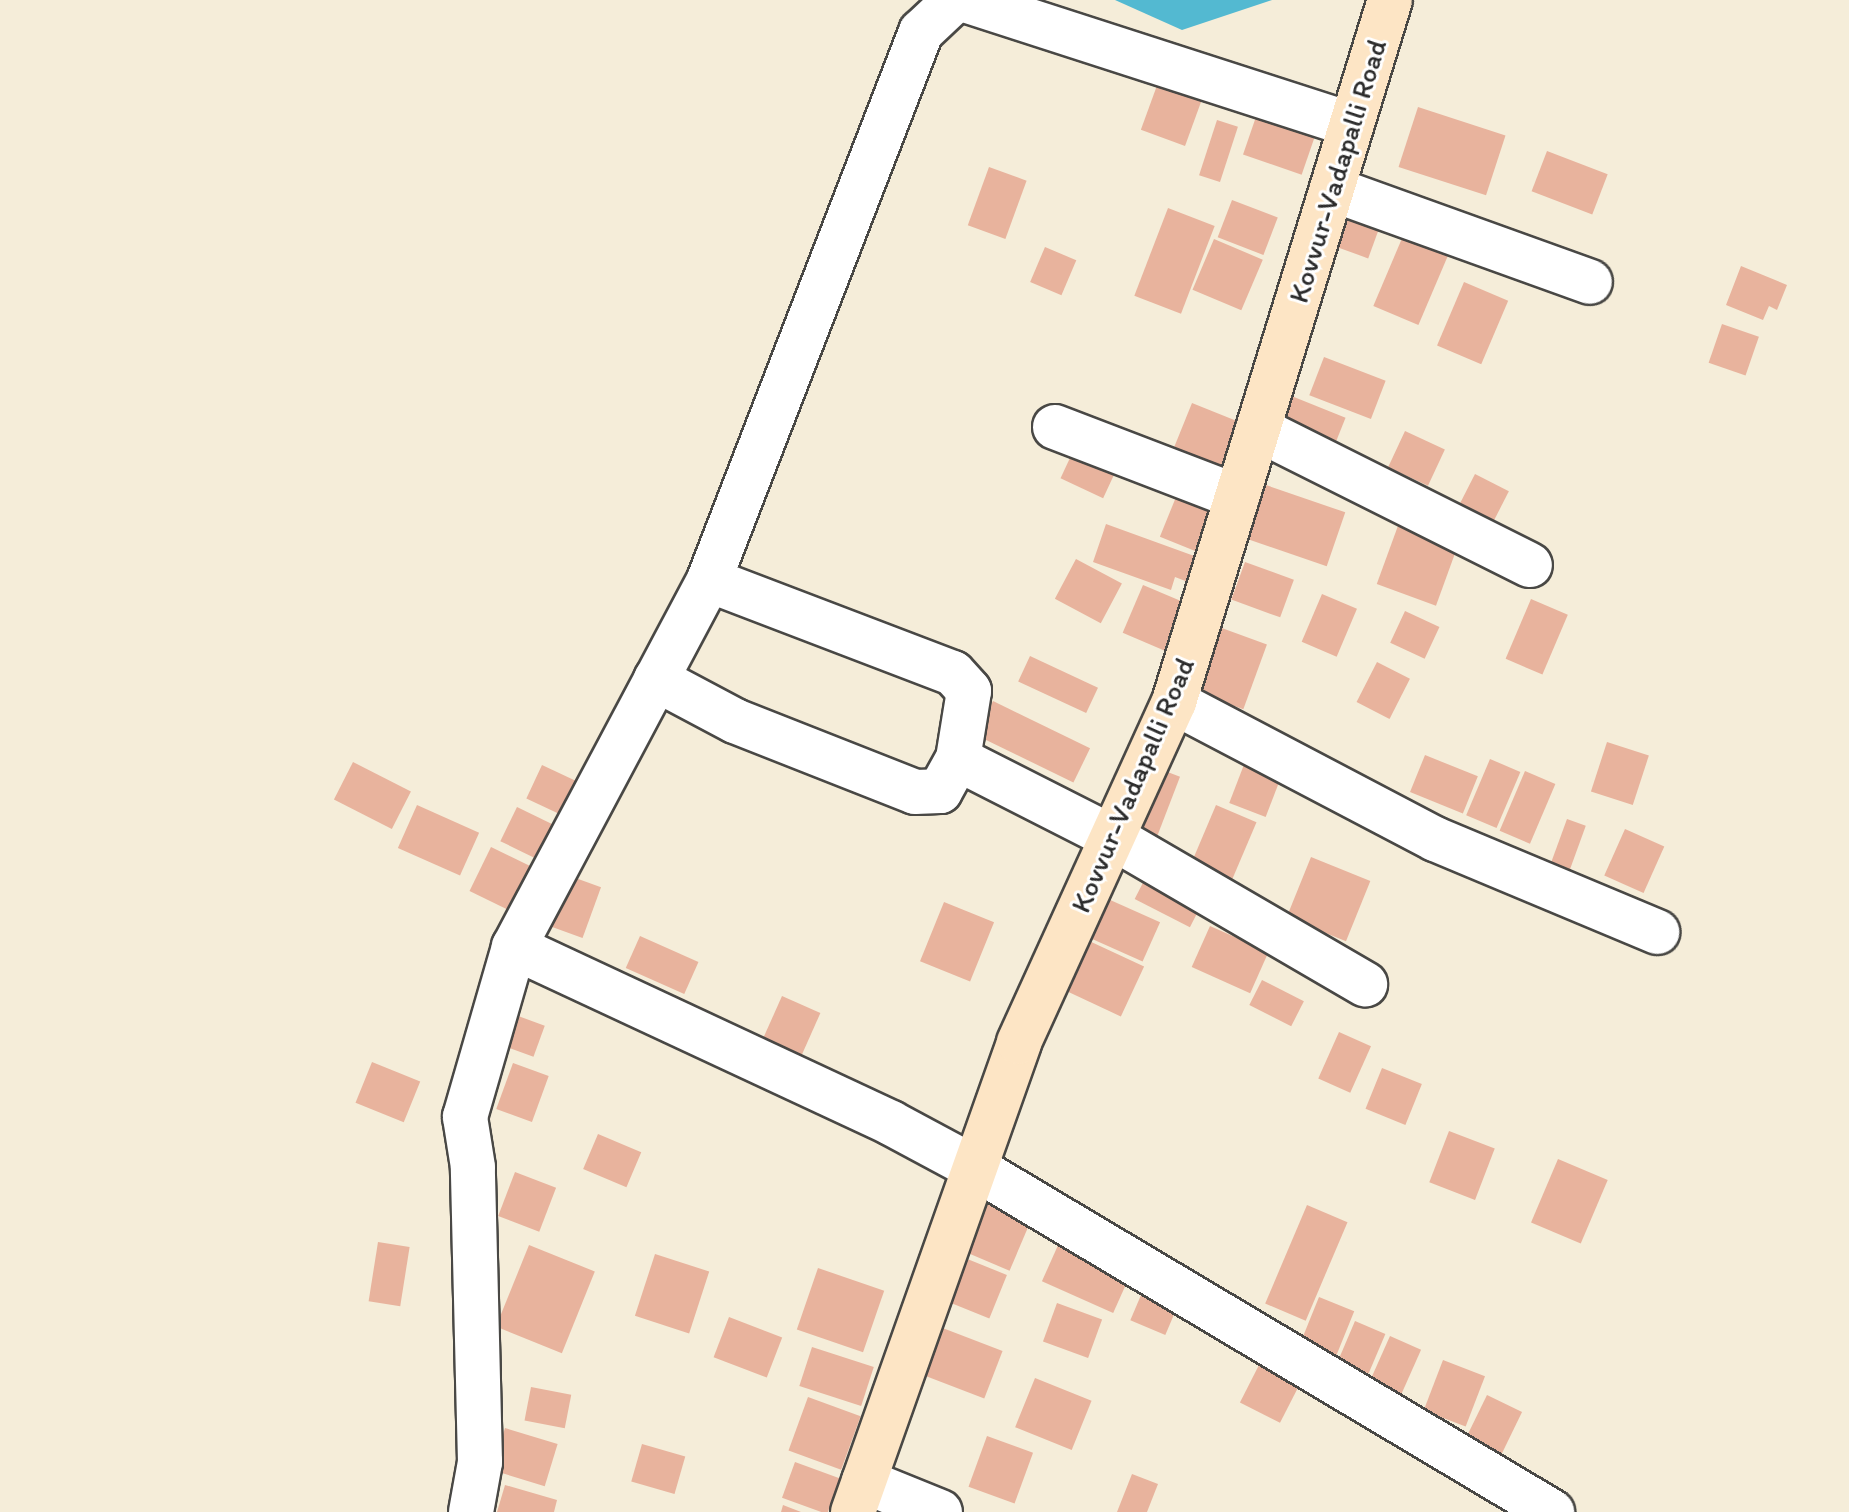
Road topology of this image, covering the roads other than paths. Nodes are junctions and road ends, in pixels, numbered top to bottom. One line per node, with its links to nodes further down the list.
1 (955, 0): 11 (street)
2 (965, 0): 4 (street)
3 (1390, 0): 4 (main road, Kovvur-Vadapalli Road)
4 (1351, 125): 5 (main road, Kovvur-Vadapalli Road)
5 (1332, 189): 6 (street); 8 (main road, Kovvur-Vadapalli Road)
6 (1590, 282)
7 (1055, 427): 9 (street)
8 (1258, 429): 9 (main road, Kovvur-Vadapalli Road); 10 (street)
9 (1237, 497): 13 (main road, Kovvur-Vadapalli Road)
10 (1530, 565)
11 (709, 580): 12 (street); 14 (street)
12 (656, 679): 14 (street); 17 (street)
13 (1174, 702): 15 (main road, Kovvur-Vadapalli Road); 16 (street)
14 (958, 759): 15 (street)
15 (1112, 837): 18 (street); 19 (main road, Kovvur-Vadapalli Road)
16 (1657, 932)
17 (514, 947): 19 (street); 21 (street)
18 (1365, 984)
19 (975, 1168): 20 (main road, Kovvur-Vadapalli Road); 23 (street)
20 (858, 1496): 22 (street)
21 (471, 1512)
22 (940, 1512)
23 (1552, 1512)

